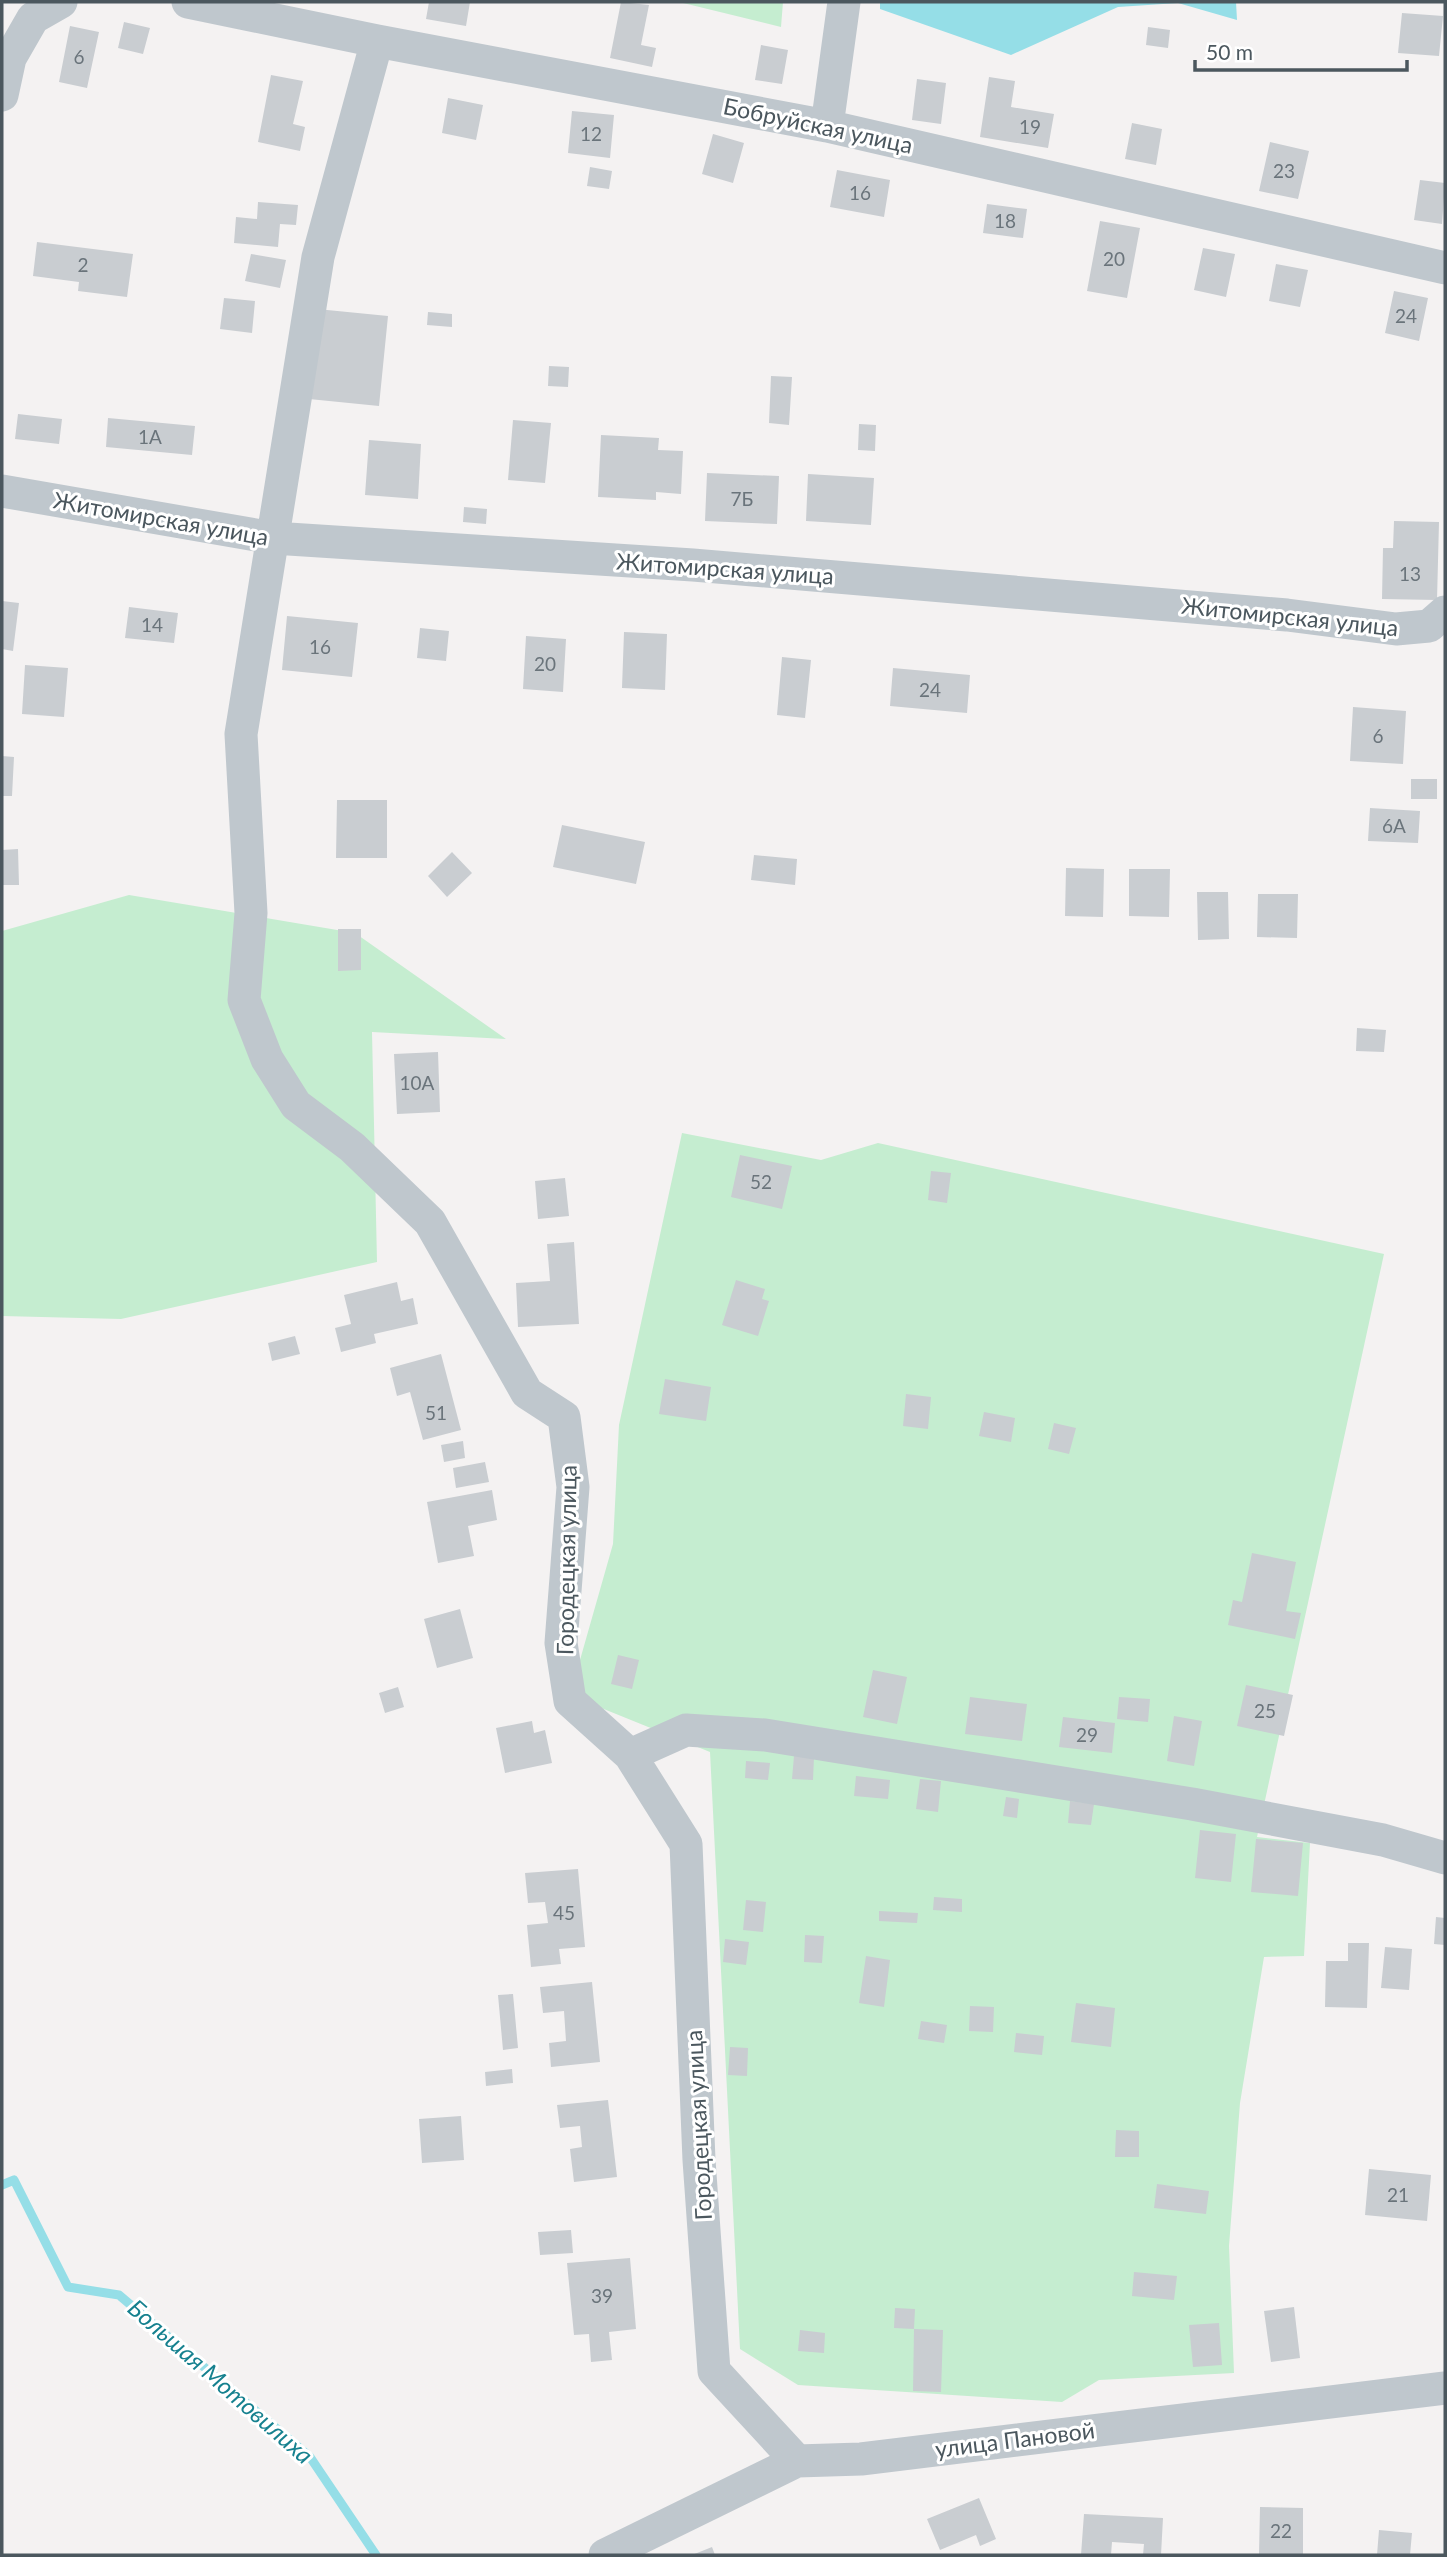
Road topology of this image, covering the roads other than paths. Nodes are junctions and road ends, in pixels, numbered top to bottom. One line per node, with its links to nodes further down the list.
1 (61, 2): 5 (street)
2 (188, 2): 4 (street, Бобруйская улица)
3 (844, 2): 6 (street)
4 (377, 41): 6 (street, Бобруйская улица); 9 (street, Городецкая улица)
5 (2, 95)
6 (827, 125): 7 (street, Бобруйская улица)
7 (1445, 268)
8 (2, 491): 9 (street, Житомирская улица)
9 (273, 538): 10 (street, Житомирская улица); 11 (street, Городецкая улица)
10 (1445, 612)
11 (630, 1755): 12 (street); 14 (street, Городецкая улица)
12 (1445, 1858)
13 (1445, 2388): 14 (street, улица Пановой)
14 (797, 2461): 15 (street, улица Пановой)
15 (606, 2555)

